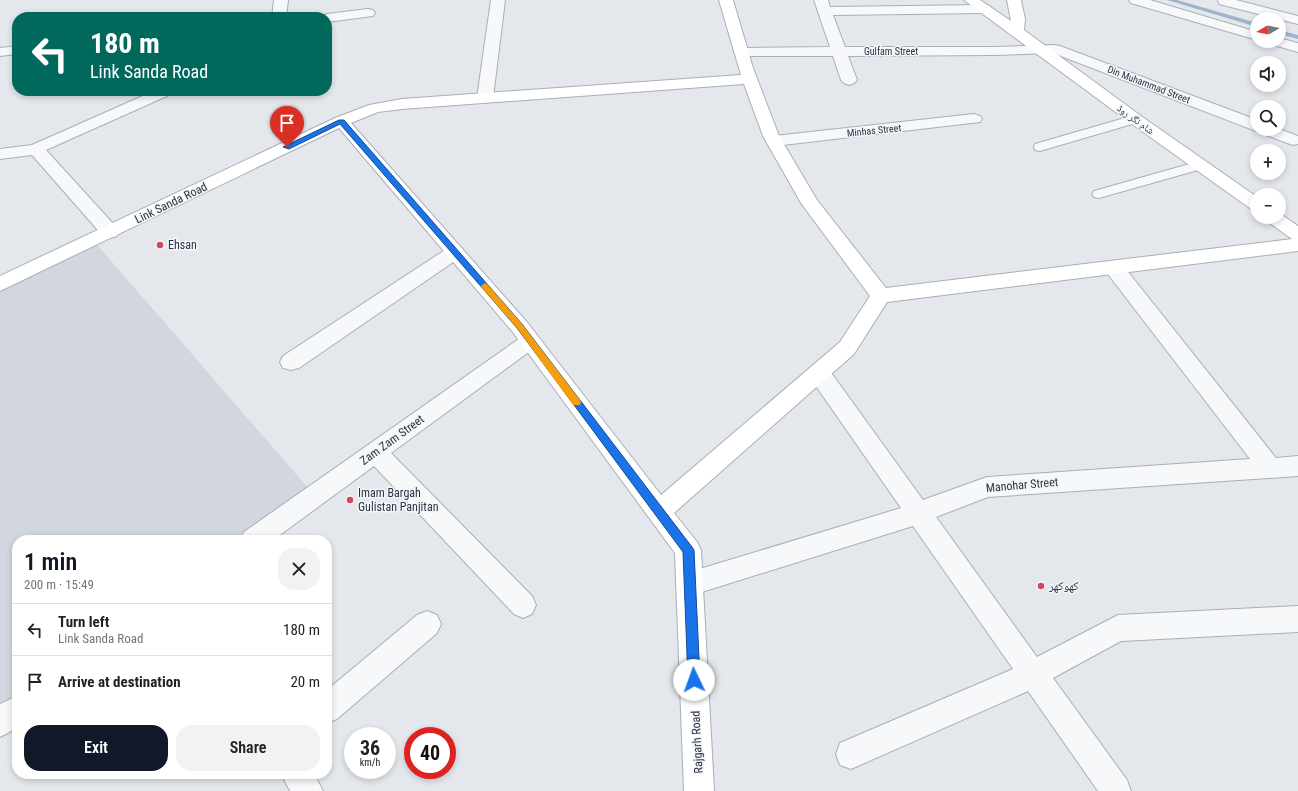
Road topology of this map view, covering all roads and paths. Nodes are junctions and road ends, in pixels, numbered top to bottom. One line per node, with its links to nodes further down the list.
1 (281, 0): 10 (street)
2 (498, 0): 26 (street)
3 (726, 0): 21 (street)
4 (971, 0): 9 (street, شام نگر روڈ)
5 (1014, 0): 14 (street)
6 (1136, 0): 15 (street)
7 (1224, 1): 13 (street)
8 (823, 6): 9 (street); 22 (street)
9 (985, 9): 14 (street, شام نگر روڈ)
10 (279, 12)
11 (368, 13): 12 (street)
12 (332, 17)
13 (1298, 20)
14 (1017, 31): 18 (street, شام نگر روڈ)
15 (1250, 34)
16 (1286, 44): 17 (street)
17 (1298, 48)
18 (1040, 49): 22 (street, Gulfam Street); 28 (street, شام نگر روڈ); 30 (street, Din Muhammad Street)
19 (12, 51): 20 (street)
20 (0, 52)
21 (741, 52): 22 (street, Gulfam Street); 23 (street)
22 (839, 52): 24 (street)
23 (750, 79): 26 (street, Link Sanda Road); 33 (street)
24 (849, 80)
25 (155, 96): 35 (street)
26 (485, 98): 29 (street, Link Sanda Road)
27 (974, 119): 33 (street, Minhas Street)
28 (1135, 119): 34 (lane); 37 (street, شام نگر روڈ)
29 (341, 121): 41 (street, Link Sanda Road); 44 (street, Rajgarh Road)
30 (1250, 123)
31 (1282, 136): 32 (street)
32 (1293, 140)
33 (774, 141): 47 (street)
34 (1040, 146)
35 (36, 149): 36 (street); 41 (street)
36 (0, 154)
37 (1200, 165): 38 (lane); 39 (street, شام نگر روڈ)
38 (1099, 194)
39 (1250, 200)
40 (1283, 224): 42 (street)
41 (110, 232): 46 (street, Link Sanda Road)
42 (1298, 235)
43 (1298, 245): 45 (street)
44 (455, 252): 48 (street, Rajgarh Road); 49 (street)
45 (1114, 268): 47 (street); 53 (street)
46 (0, 284)
47 (881, 296): 50 (street)
48 (530, 341): 51 (street, Zam Zam Street); 54 (street, Rajgarh Road)
49 (292, 362)
50 (819, 373): 54 (street); 55 (street)
51 (375, 452): 56 (street, Zam Zam Street); 58 (street)
52 (1298, 466): 53 (street, Manohar Street)
53 (1270, 468): 55 (street, Manohar Street)
54 (659, 511): 57 (street, Rajgarh Road)
55 (919, 513): 57 (street, Manohar Street); 61 (street)
56 (260, 535)
57 (689, 584): 68 (street, Rajgarh Road)
58 (522, 605)
59 (1298, 619): 61 (street)
60 (427, 624): 62 (street)
61 (1033, 674): 65 (street); 69 (street)
62 (332, 705)
63 (12, 714): 64 (street)
64 (0, 722)
65 (851, 754)
66 (300, 779): 67 (street)
67 (308, 791)
68 (699, 791)
69 (1116, 791)

